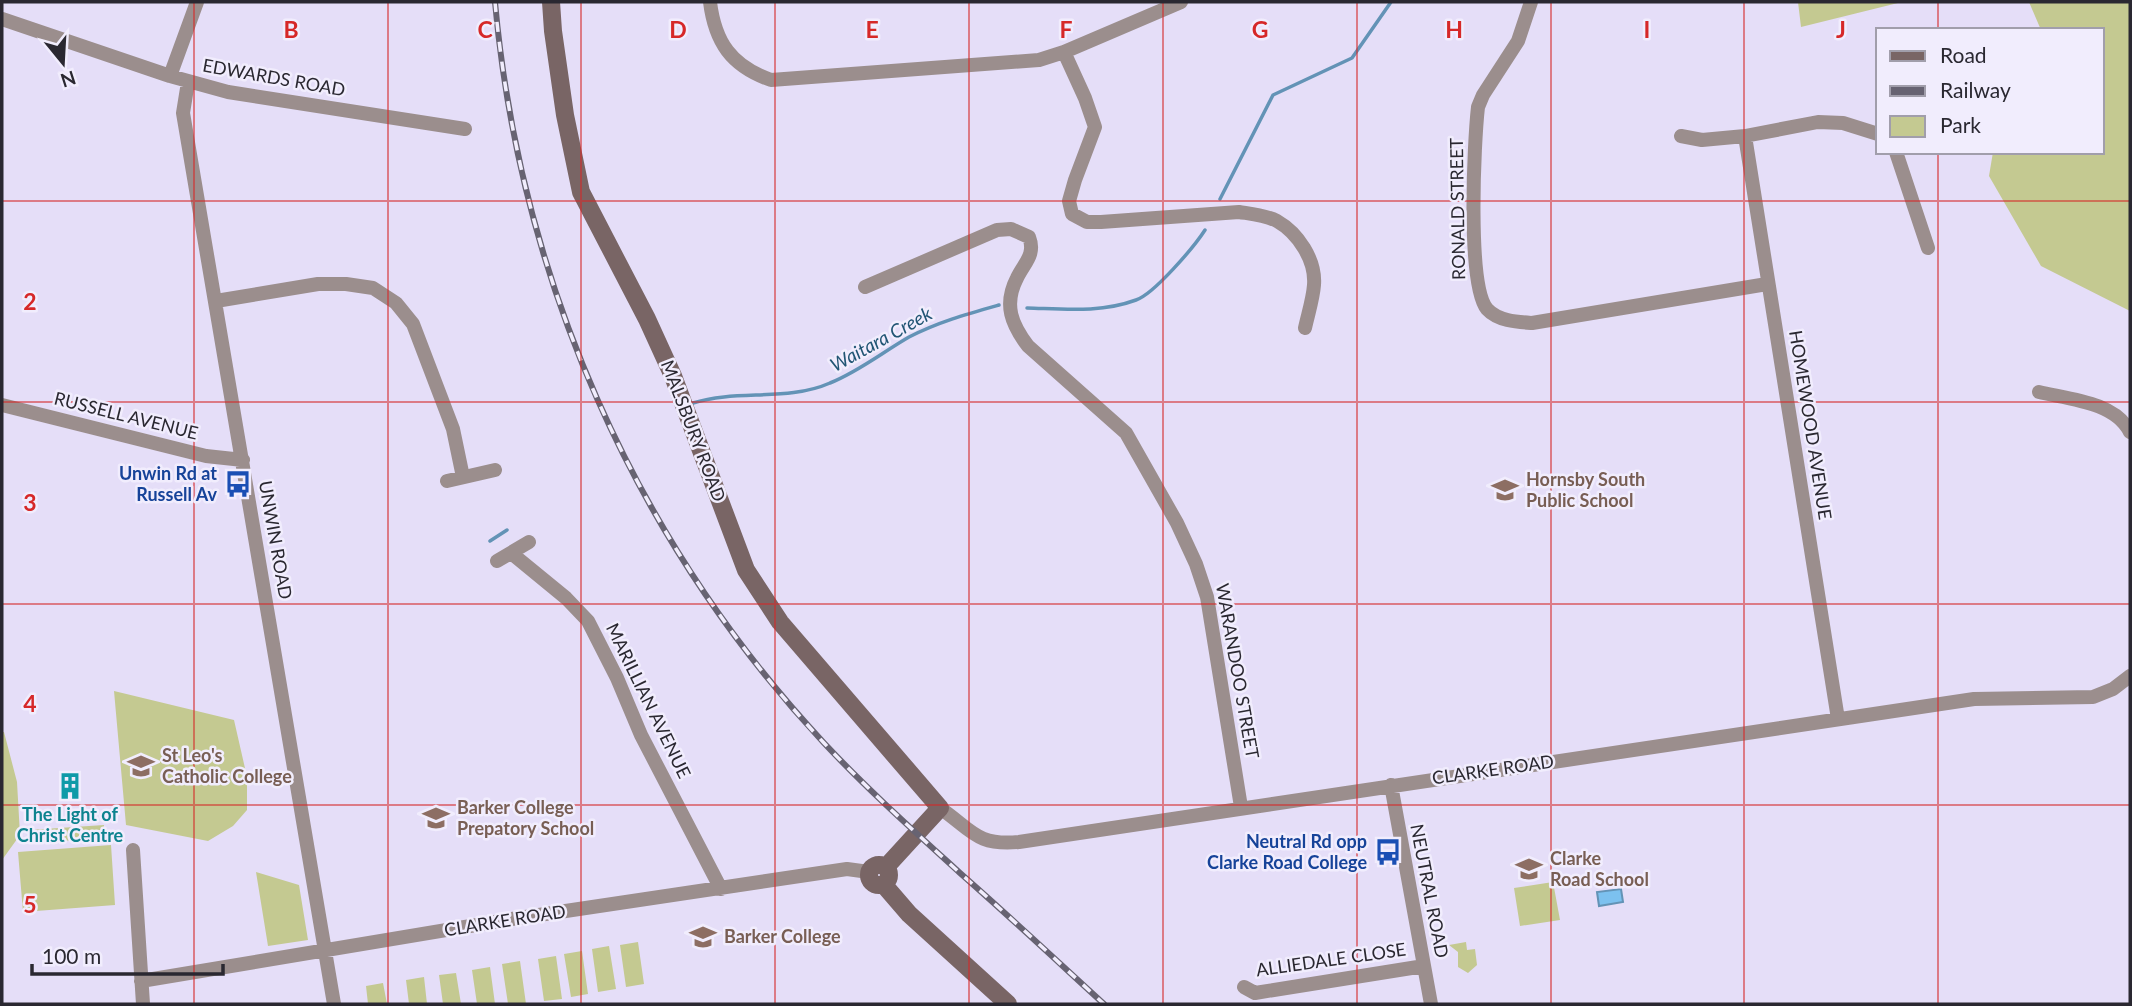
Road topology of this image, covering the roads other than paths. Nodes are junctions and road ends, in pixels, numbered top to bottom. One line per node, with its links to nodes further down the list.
1 (197, 2): 8 (street)
2 (551, 2): 34 (street, MALSBURY ROAD)
3 (710, 2): 7 (street)
4 (1181, 2): 7 (street)
5 (1531, 2): 16 (street, RONALD STREET)
6 (2, 19): 8 (street, EDWARDS ROAD)
7 (1064, 52): 19 (street)
8 (170, 76): 9 (street, EDWARDS ROAD)
9 (188, 82): 10 (street, EDWARDS ROAD); 18 (street, UNWIN ROAD)
10 (465, 129)
11 (1876, 133): 13 (street)
12 (1681, 136): 13 (street)
13 (1745, 136): 16 (street, HOMEWOOD AVENUE)
14 (1897, 154): 15 (street)
15 (1928, 248)
16 (1767, 284): 31 (street, HOMEWOOD AVENUE)
17 (864, 287): 33 (street, WARANDOO STREET)
18 (216, 301): 23 (street, UNWIN ROAD); 25 (street)
19 (1304, 328)
20 (2039, 391): 22 (street)
21 (2, 405): 23 (street, RUSSELL AVENUE)
22 (2130, 432)
23 (243, 460): 38 (street, UNWIN ROAD)
24 (495, 470): 25 (street)
25 (463, 477): 26 (street)
26 (447, 481)
27 (529, 542): 28 (street)
28 (510, 553): 29 (street); 37 (street, MARILLIAN AVENUE)
29 (497, 561)
30 (2130, 676): 31 (street, CLARKE ROAD)
31 (1838, 719): 32 (street, CLARKE ROAD)
32 (1391, 785): 33 (street, CLARKE ROAD); 39 (street, NEUTRAL ROAD)
33 (1241, 807): 34 (street, CLARKE ROAD)
34 (934, 815): 36 (street)
35 (133, 850): 40 (street)
36 (884, 870): 37 (street, CLARKE ROAD); 44 (street)
37 (721, 889): 38 (street, CLARKE ROAD)
38 (324, 951): 40 (street, CLARKE ROAD); 43 (street, UNWIN ROAD)
39 (1424, 966): 41 (street, ALLIEDALE CLOSE); 45 (street, NEUTRAL ROAD)
40 (142, 981): 42 (street)
41 (1244, 987)
42 (143, 1004)
43 (334, 1004)
44 (1008, 1004)
45 (1431, 1004)

